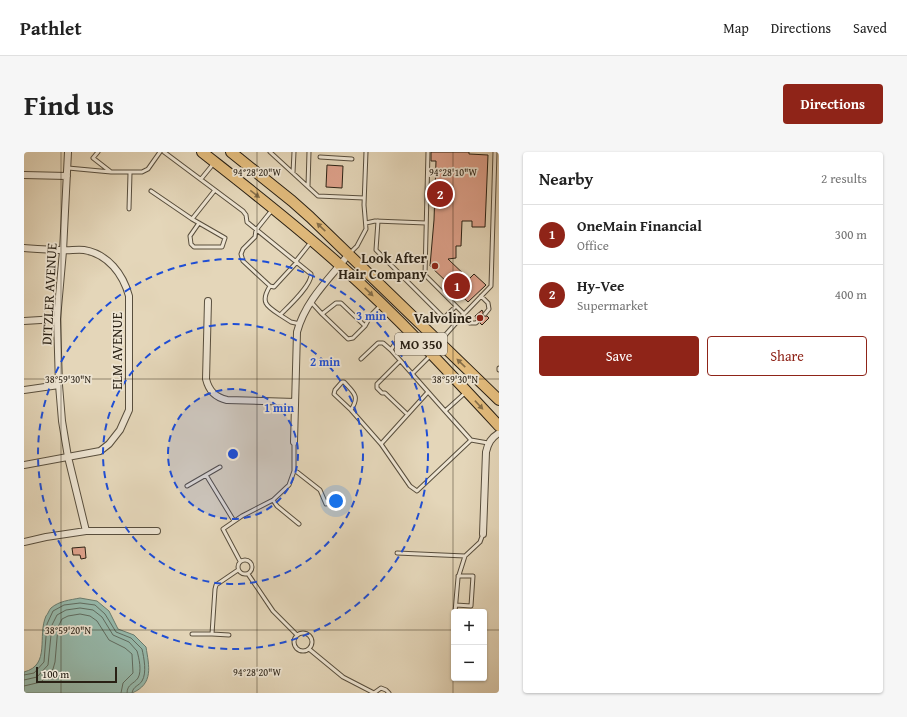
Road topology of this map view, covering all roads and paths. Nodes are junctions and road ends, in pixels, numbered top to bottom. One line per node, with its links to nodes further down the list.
1 (68, 152): 17 (street, DITZLER AVENUE)
2 (98, 152): 18 (lane)
3 (160, 152): 19 (lane)
4 (164, 152): 23 (lane)
5 (202, 152): 16 (highway, MO 350)
6 (231, 152): 13 (highway, MO 350)
7 (270, 152): 20 (lane)
8 (294, 152): 20 (lane)
9 (309, 152): 24 (lane)
10 (366, 152): 27 (lane)
11 (428, 152): 34 (lane)
12 (495, 152): 43 (lane)
13 (238, 156): 39 (highway, MO 350, one-way to 13)
14 (320, 157): 15 (lane)
15 (352, 159)
16 (215, 162): 23 (lane); 29 (highway, MO 350, one-way to 29)
17 (67, 168): 18 (lane); 22 (street, DITZLER AVENUE)
18 (111, 172): 19 (lane)
19 (130, 173): 28 (lane)
20 (293, 173): 24 (lane)
21 (24, 175): 22 (street)
22 (67, 176): 38 (street, DITZLER AVENUE)
23 (201, 180): 25 (lane)
24 (308, 186): 27 (lane)
25 (215, 190): 30 (lane); 35 (lane)
26 (151, 191): 30 (lane)
27 (364, 198): 33 (lane)
28 (129, 209)
29 (274, 209): 35 (lane); 36 (highway, MO 350)
30 (192, 219): 32 (lane)
31 (378, 221): 33 (lane); 34 (lane); 47 (lane)
32 (199, 223): 32 (lane)
33 (366, 223): 39 (lane)
34 (426, 223): 47 (lane)
35 (256, 230): 40 (lane); 42 (lane)
36 (312, 241): 40 (lane); 41 (highway, MO 350)
37 (24, 248): 38 (street, ELM AVENUE)
38 (63, 251): 52 (street, DITZLER AVENUE); 79 (street, ELM AVENUE)
39 (349, 254): 41 (street); 58 (highway, MO 350)
40 (297, 262): 42 (lane); 50 (lane)
41 (340, 265): 45 (street); 46 (highway, MO 350, one-way to 46)
42 (270, 286): 50 (lane)
43 (482, 296): 49 (lane); 51 (lane)
44 (208, 301): 69 (street)
45 (311, 302): 48 (lane); 55 (street)
46 (382, 304): 56 (lane); 57 (highway, MO 350)
47 (456, 306): 51 (lane)
48 (322, 314): 56 (lane); 56 (lane)
49 (485, 314)
50 (280, 315): 55 (lane)
51 (463, 315): 54 (lane); 58 (lane)
52 (57, 319): 53 (street); 64 (street, DITZLER AVENUE)
53 (24, 321)
54 (478, 321)
55 (300, 324): 69 (street)
56 (365, 326)
57 (409, 332): 59 (lane); 60 (highway, MO 350)
58 (439, 342): 68 (highway, MO 350, one-way to 58)
59 (391, 350): 61 (lane); 62 (lane)
60 (431, 354): 63 (lane); 66 (highway, MO 350)
61 (361, 359)
62 (400, 361): 63 (lane); 72 (lane)
63 (412, 374): 67 (lane)
64 (59, 385): 65 (street); 79 (street, DITZLER AVENUE)
65 (24, 390)
66 (467, 391): 71 (lane); 73 (highway, MO 350, one-way to 73)
67 (428, 392): 71 (lane); 72 (lane)
68 (499, 400)
69 (295, 402): 76 (street)
70 (351, 410): 70 (lane); 77 (lane)
71 (445, 411): 75 (lane)
72 (407, 414): 77 (lane)
73 (499, 426)
74 (499, 433): 78 (street)
75 (471, 440): 77 (lane); 78 (lane)
76 (294, 442): 82 (lane)
77 (381, 444)
78 (488, 444): 91 (street)
79 (68, 457): 80 (street, ELM AVENUE); 89 (street, DITZLER AVENUE)
80 (24, 465)
81 (220, 467): 83 (lane)
82 (294, 471): 85 (lane); 86 (lane)
83 (206, 475): 84 (lane); 87 (lane)
84 (187, 486)
85 (273, 500): 87 (lane); 88 (lane)
86 (326, 504)
87 (234, 521): 95 (lane)
88 (299, 524)
89 (86, 531): 90 (street); 92 (street)
90 (157, 531)
91 (482, 534): 94 (lane)
92 (24, 542)
93 (397, 552): 94 (lane)
94 (465, 556): 98 (lane)
95 (240, 562): 96 (lane); 97 (lane)
96 (238, 570): 97 (lane); 102 (lane)
97 (248, 574): 104 (lane)
98 (458, 576): 99 (lane); 99 (lane)
99 (456, 605): 100 (lane)
100 (455, 609)
101 (192, 634): 102 (lane)
102 (212, 634): 103 (lane)
103 (229, 635)
104 (297, 635): 105 (lane); 105 (lane)
105 (309, 649): 106 (lane)
106 (374, 693): 107 (lane)
107 (389, 693)

